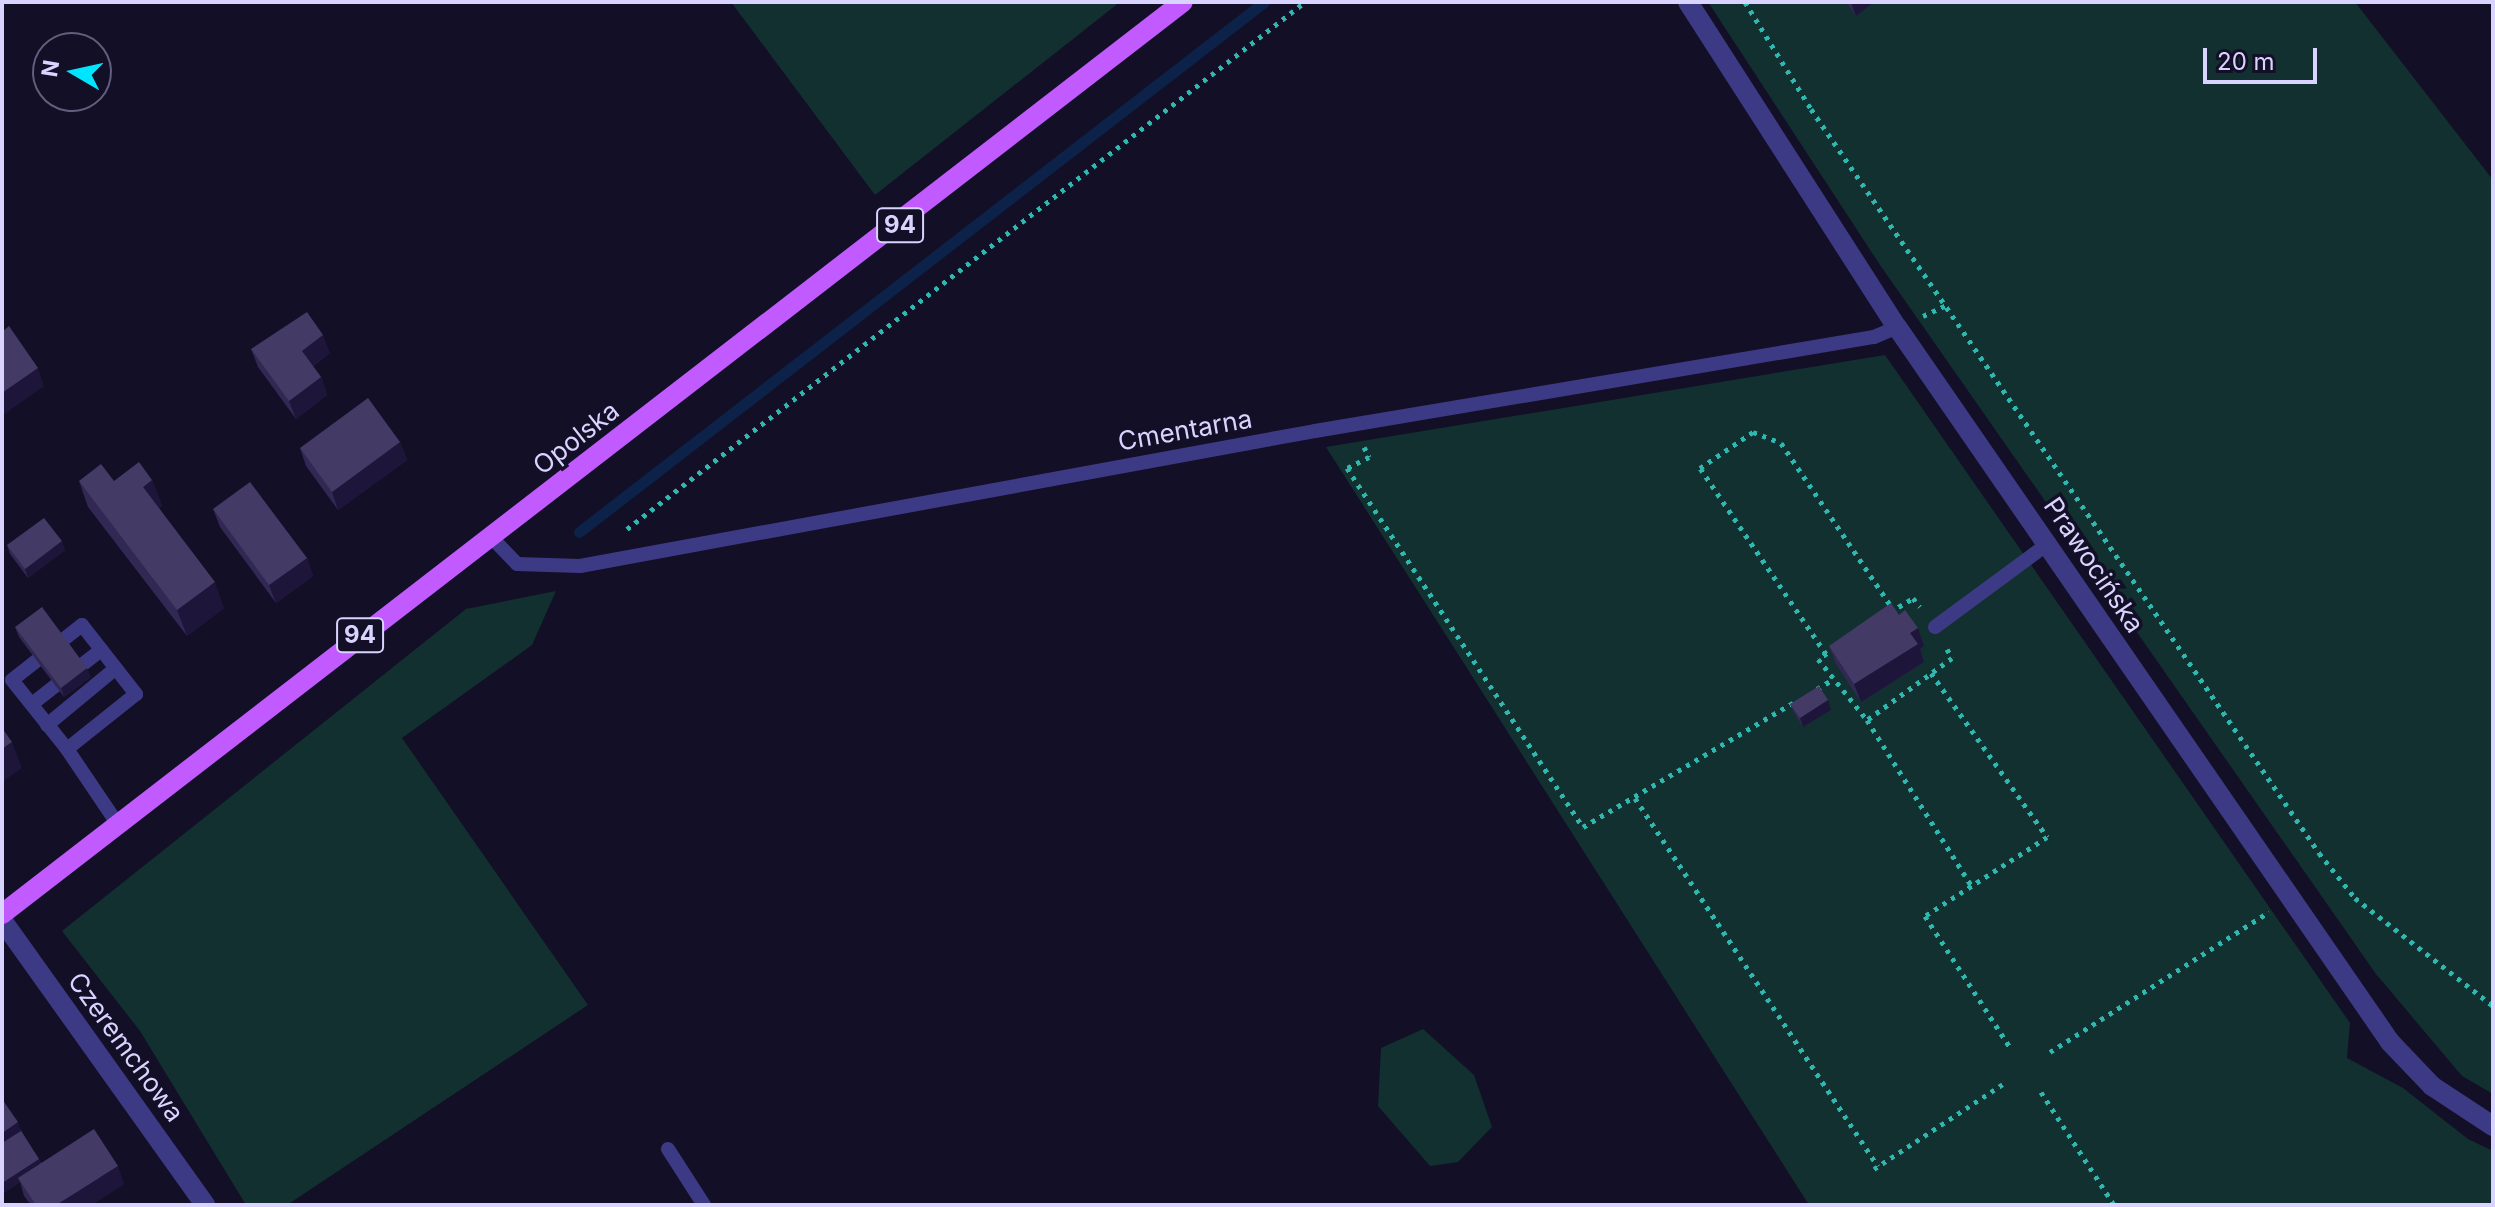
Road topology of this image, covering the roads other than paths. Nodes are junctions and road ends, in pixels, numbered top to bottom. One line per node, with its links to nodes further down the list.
1 (1183, 2): 4 (main road, Opolska / 94)
2 (1688, 2): 3 (street, Prawocińska)
3 (1897, 327): 4 (lane, Cmentarna); 5 (street, Prawocińska)
4 (492, 538): 12 (main road, Opolska / 94)
5 (2049, 543): 6 (lane); 14 (street, Prawocińska)
6 (1935, 627)
7 (101, 650): 8 (lane); 9 (lane); 9 (lane)
8 (116, 668): 10 (lane); 11 (lane)
9 (32, 704): 10 (lane)
10 (47, 725): 11 (lane)
11 (67, 749): 12 (lane)
12 (117, 823): 13 (main road, Opolska / 94)
13 (2, 917): 16 (street, Czeremchowa)
14 (2493, 1126)
15 (668, 1149): 17 (lane)
16 (205, 1205)
17 (704, 1205)

